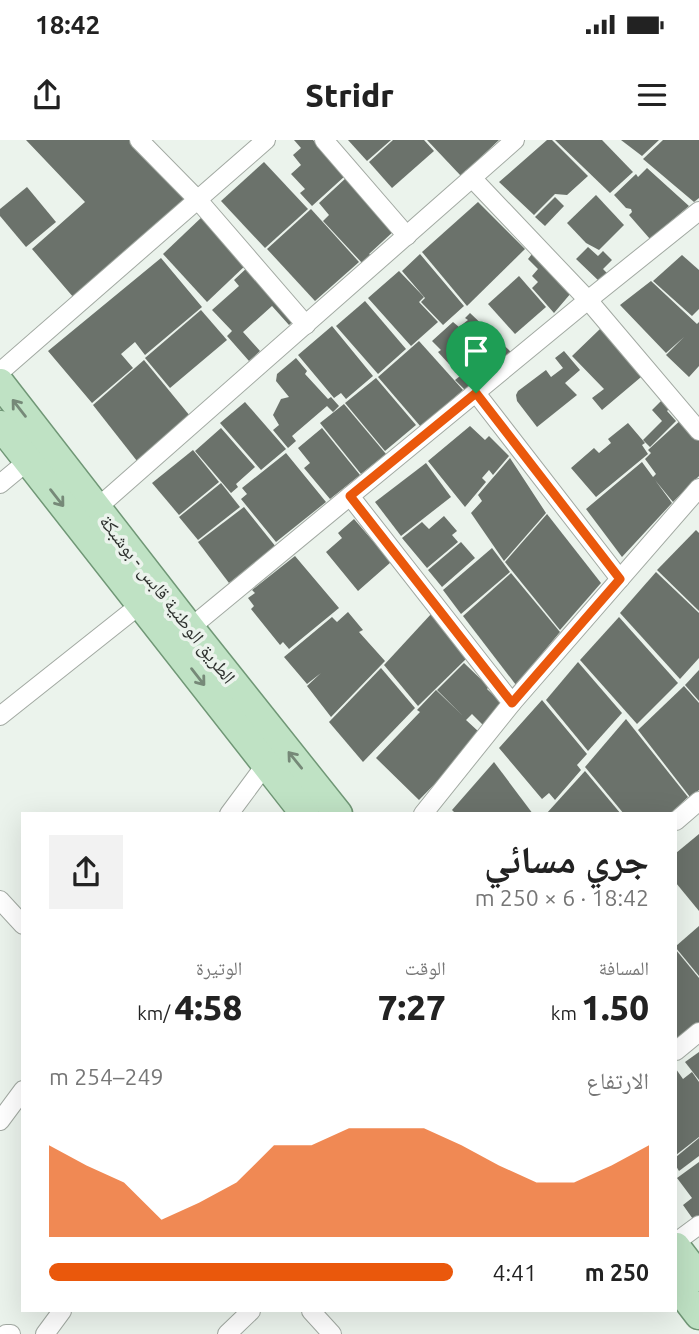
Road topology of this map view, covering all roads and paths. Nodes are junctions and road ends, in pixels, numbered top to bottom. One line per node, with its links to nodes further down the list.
1 (139, 140): 6 (street)
2 (266, 140): 6 (street)
3 (324, 140): 8 (street)
4 (513, 141): 5 (street)
5 (472, 178): 8 (street); 9 (street)
6 (198, 200): 10 (street); 11 (street)
7 (699, 211): 9 (street)
8 (407, 236): 10 (street)
9 (588, 300): 13 (street); 15 (street)
10 (306, 325): 20 (street)
11 (0, 372)
12 (0, 383): 16 (main road, الطريق الوطنية قابس - بوشبكة, one-way to 12)
13 (476, 393): 19 (street); 21 (street)
14 (0, 425): 16 (main road, الطريق الوطنية قابس - بوشبكة)
15 (699, 431)
16 (38, 453): 17 (street); 20 (main road, الطريق الوطنية قابس - بوشبكة); 22 (main road, الطريق الوطنية قابس - بوشبكة, one-way to 22)
17 (0, 484)
18 (699, 488): 21 (street)
19 (350, 496): 23 (street); 24 (street)
20 (97, 508): 23 (main road, الطريق الوطنية قابس - بوشبكة)
21 (620, 579): 24 (street)
22 (141, 604): 25 (street); 26 (main road, الطريق الوطنية قابس - بوشبكة, one-way to 26)
23 (190, 628): 30 (main road, الطريق الوطنية قابس - بوشبكة, one-way to 23)
24 (512, 703): 31 (street)
25 (0, 716)
26 (266, 764): 28 (street); 29 (main road, الطريق الوطنية قابس - بوشبكة)
27 (699, 801): 32 (street)
28 (230, 812)
29 (303, 812)
30 (336, 812)
31 (425, 812)
32 (677, 820)
33 (0, 900): 34 (street)
34 (21, 923)
35 (699, 1032): 36 (street)
36 (677, 1050)
37 (21, 1093): 38 (street)
38 (0, 1121)
39 (699, 1225): 40 (street)
40 (677, 1243)
41 (677, 1245): 42 (main road)
42 (699, 1277)
43 (677, 1286): 46 (main road)
44 (61, 1312): 47 (street)
45 (312, 1312): 48 (street)
46 (699, 1315)
47 (45, 1334)
48 (331, 1334)

